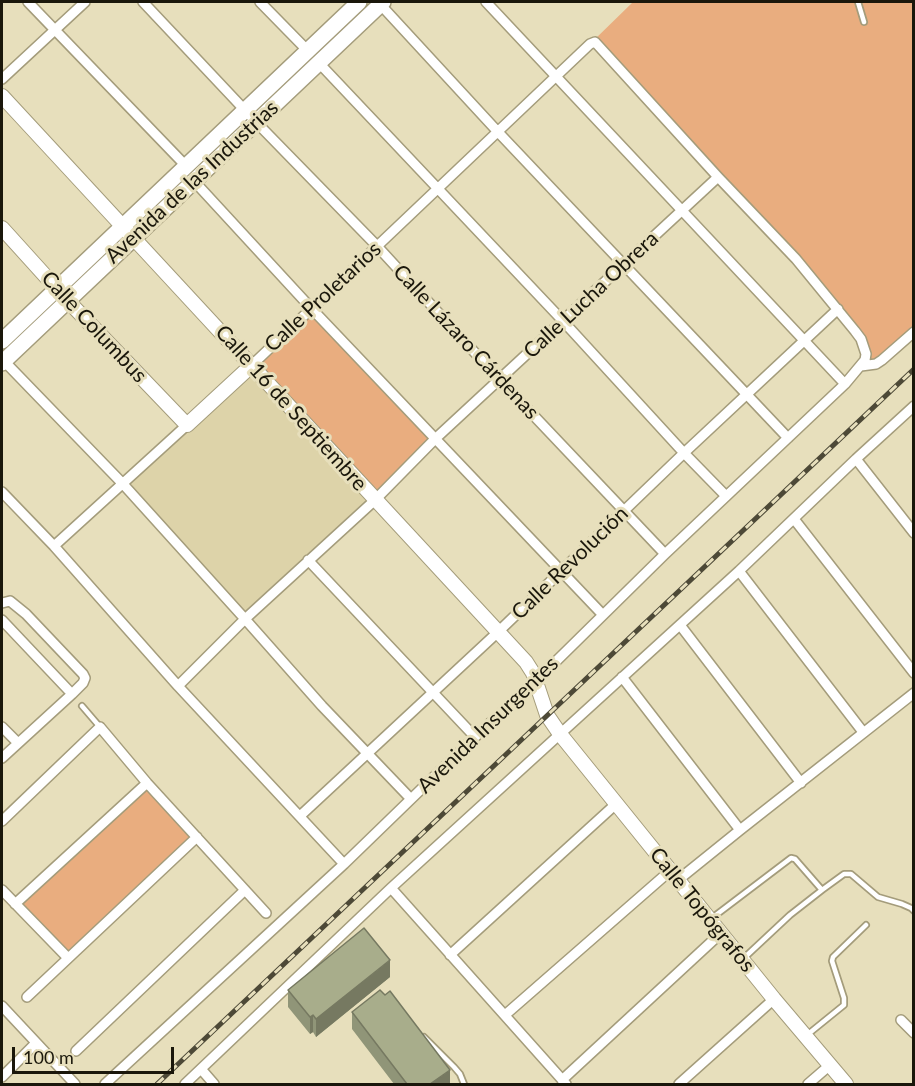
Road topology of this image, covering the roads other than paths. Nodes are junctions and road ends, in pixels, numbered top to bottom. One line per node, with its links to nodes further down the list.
1 (28, 2): 10 (street)
2 (86, 2): 10 (street)
3 (143, 2): 16 (street, Calle Lázaro Cárdenas)
4 (260, 2): 11 (street)
5 (359, 2): 11 (main road, Avenida de las Industrias)
6 (380, 2): 12 (main road, Avenida de las Industrias); 18 (street)
7 (486, 2): 13 (street)
8 (858, 2): 9 (lane)
9 (864, 22)
10 (55, 30): 14 (street); 19 (street)
11 (308, 51): 16 (main road, Avenida de las Industrias)
12 (319, 63): 17 (main road, Avenida de las Industrias); 22 (street)
13 (556, 76): 18 (street, Calle Proletarios); 20 (street, Calle Proletarios); 23 (street)
14 (2, 80)
15 (2, 96): 25 (street, Calle 16 de Septiembre)
16 (245, 110): 17 (street, Calle Lázaro Cárdenas); 19 (main road, Avenida de las Industrias)
17 (256, 122): 21 (main road, Avenida de las Industrias); 26 (street, Calle Lázaro Cárdenas)
18 (498, 132): 22 (street, Calle Proletarios); 27 (street)
19 (186, 166): 25 (main road, Avenida de las Industrias)
20 (718, 177): 23 (street, Calle Lucha Obrera); 31 (street)
21 (194, 181): 25 (main road, Avenida de las Industrias); 30 (street)
22 (438, 189): 26 (street, Calle Proletarios); 32 (street)
23 (683, 210): 27 (street, Calle Lucha Obrera); 35 (street)
24 (2, 228): 28 (street, Calle Columbus)
25 (128, 232): 28 (main road, Avenida de las Industrias); 29 (main road, Avenida de las Industrias); 38 (street, Calle 16 de Septiembre)
26 (377, 246): 30 (street, Calle Proletarios); 39 (street, Calle Lázaro Cárdenas)
27 (624, 264): 32 (street, Calle Lucha Obrera); 41 (street)
28 (57, 288): 29 (street, Calle Columbus); 34 (main road, Avenida de las Industrias)
29 (68, 301): 36 (main road, Avenida de las Industrias); 43 (street, Calle Columbus)
30 (311, 308): 38 (street, Calle Proletarios); 45 (street)
31 (838, 309): 35 (street, Calle Revolución); 37 (street)
32 (563, 321): 39 (street, Calle Lucha Obrera); 46 (street)
33 (914, 332): 37 (street)
34 (2, 340)
35 (805, 340): 40 (street); 41 (street, Calle Revolución)
36 (3, 362): 48 (street)
37 (863, 363): 40 (street, Avenida Insurgentes)
38 (252, 365): 43 (street, Calle Proletarios); 51 (street, Calle 16 de Septiembre)
39 (500, 380): 45 (street, Calle Lucha Obrera); 52 (street, Calle Lázaro Cárdenas)
40 (846, 384): 44 (street, Avenida Insurgentes)
41 (747, 394): 44 (street); 46 (street, Calle Revolución)
42 (913, 409): 47 (street)
43 (187, 425): 48 (street, Calle Proletarios)
44 (788, 438): 50 (street, Avenida Insurgentes)
45 (435, 439): 51 (street, Calle Lucha Obrera); 59 (street)
46 (684, 453): 50 (street); 52 (street, Calle Revolución)
47 (856, 459): 53 (street); 54 (street)
48 (123, 484): 55 (street, Calle Proletarios); 62 (street)
49 (2, 492): 55 (street)
50 (726, 496): 56 (street, Avenida Insurgentes)
51 (375, 500): 57 (street, Calle Lucha Obrera); 65 (street, Calle 16 de Septiembre)
52 (625, 510): 56 (street, Calle Lázaro Cárdenas); 59 (street, Calle Revolución)
53 (794, 519): 58 (street); 66 (street)
54 (914, 532)
55 (54, 546): 69 (street)
56 (665, 554): 61 (street, Avenida Insurgentes)
57 (308, 560): 62 (street, Calle Lucha Obrera); 70 (street)
58 (739, 571): 64 (street); 76 (street)
59 (561, 572): 61 (street); 65 (street, Calle Revolución)
60 (2, 603): 72 (street)
61 (603, 615): 68 (street, Avenida Insurgentes)
62 (245, 619): 69 (street, Calle Lucha Obrera); 80 (street)
63 (2, 620): 72 (street)
64 (680, 625): 67 (street); 83 (street)
65 (498, 632): 68 (street, Calle 16 de Septiembre); 70 (street, Calle Revolución)
66 (914, 673)
67 (622, 677): 77 (street); 88 (street)
68 (536, 681): 77 (street, Calle 16 de Septiembre); 78 (street, Avenida Insurgentes)
69 (178, 686): 86 (street)
70 (433, 692): 78 (street); 80 (street, Calle Revolución)
71 (914, 693): 76 (street)
72 (72, 694): 79 (street)
73 (82, 706): 75 (lane)
74 (2, 727): 79 (street)
75 (100, 727): 82 (street); 87 (street)
76 (863, 732): 83 (street)
77 (560, 734): 85 (street, Calle Topógrafos); 92 (street)
78 (475, 737): 84 (street, Avenida Insurgentes)
79 (18, 743): 81 (street)
80 (367, 754): 84 (street); 86 (street, Calle Revolución)
81 (2, 758)
82 (147, 783): 89 (street); 96 (street)
83 (801, 783): 88 (street)
84 (411, 799): 90 (street, Avenida Insurgentes)
85 (617, 803): 91 (street, Calle Topógrafos); 102 (street)
86 (300, 816): 90 (street)
87 (2, 821)
88 (740, 830): 91 (street)
89 (197, 837): 94 (street); 103 (street)
90 (344, 864): 120 (street, Avenida Insurgentes)
91 (674, 875): 99 (street, Calle Topógrafos); 108 (street)
92 (390, 888): 102 (street); 116 (street)
93 (2, 890): 96 (street)
94 (245, 890): 98 (street); 114 (street)
95 (822, 890): 97 (lane); 99 (lane); 104 (lane)
96 (15, 904): 103 (street)
97 (914, 911)
98 (266, 913)
99 (710, 920): 101 (street, Calle Topógrafos)
100 (866, 926): 112 (lane)
101 (721, 933): 104 (street, Calle Topógrafos); 118 (street)
102 (450, 955): 108 (street)
103 (68, 958): 105 (street)
104 (742, 960): 106 (street, Calle Topógrafos)
105 (27, 997)
106 (774, 999): 112 (street, Calle Topógrafos); 124 (street)
107 (2, 1006): 113 (street)
108 (505, 1015): 118 (street)
109 (901, 1020): 110 (street)
110 (914, 1033)
111 (421, 1034): 123 (lane)
112 (805, 1037): 115 (street, Calle Topógrafos)
113 (36, 1043): 117 (street); 119 (street)
114 (76, 1051)
115 (830, 1065): 125 (street); 126 (street, Calle Topógrafos)
116 (201, 1069): 121 (street); 122 (street)
117 (2, 1077)
118 (564, 1082)
119 (75, 1084)
120 (105, 1084)
121 (185, 1084)
122 (214, 1084)
123 (464, 1084)
124 (679, 1084)
125 (808, 1084)
126 (846, 1084)

